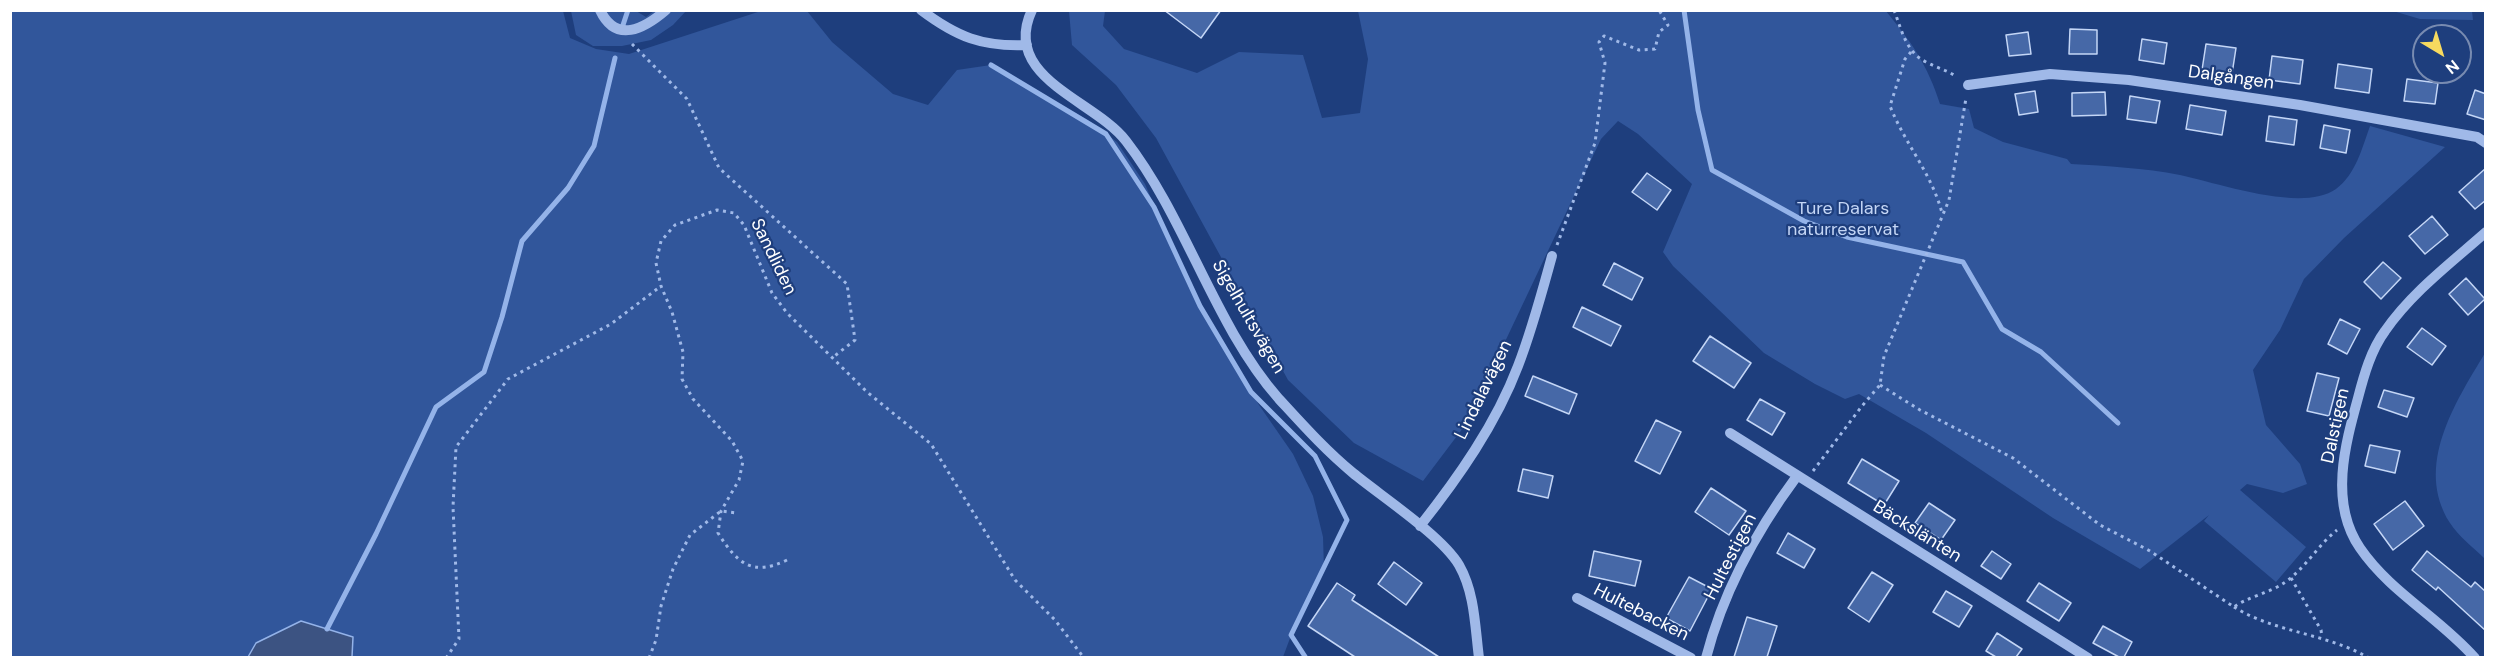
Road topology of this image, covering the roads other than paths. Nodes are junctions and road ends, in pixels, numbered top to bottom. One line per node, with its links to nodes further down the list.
1 (600, 10): 2 (street)
2 (666, 10)
3 (921, 10): 5 (street)
4 (1032, 10): 5 (street)
5 (1027, 45): 12 (street, Sigelhultsvägen)
6 (1968, 85): 7 (street, Dalgången)
7 (2486, 142)
8 (2486, 232): 18 (street, Dalstigen)
9 (1552, 256): 12 (street, Lindalavägen)
10 (1730, 433): 11 (street, Bäckslänten)
11 (1802, 479): 16 (street, Hultestigen); 17 (street, Bäckslänten)
12 (1420, 526): 14 (street, Sigelhultsvägen)
13 (1577, 598): 15 (street, Hultebacken)
14 (1479, 657)
15 (1691, 657)
16 (1706, 657)
17 (2088, 657)
18 (2475, 657)

